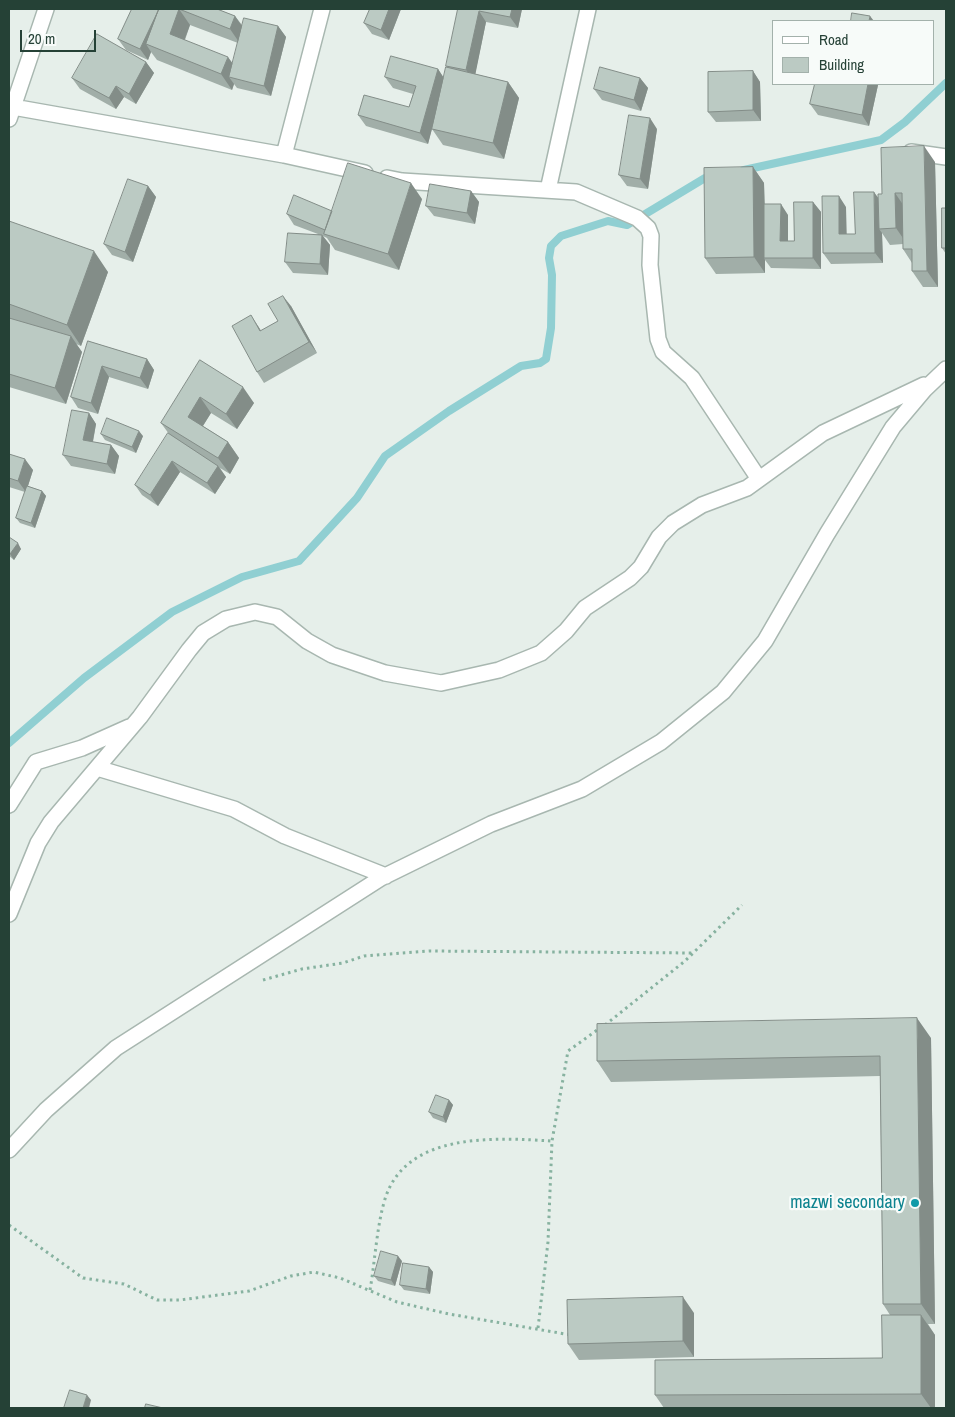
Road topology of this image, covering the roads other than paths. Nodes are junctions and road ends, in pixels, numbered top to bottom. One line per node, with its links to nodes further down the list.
1 (46, 9): 4 (street)
2 (322, 9): 6 (street)
3 (588, 9): 8 (street)
4 (11, 113): 6 (street)
5 (901, 150): 7 (street)
6 (284, 155): 8 (street)
7 (946, 157)
8 (548, 190): 11 (street)
9 (946, 369): 10 (street)
10 (933, 381): 11 (street); 15 (street)
11 (759, 479): 12 (street)
12 (131, 727): 13 (street); 14 (street)
13 (96, 768): 15 (street); 16 (street)
14 (9, 805)
15 (386, 876): 17 (street)
16 (9, 914)
17 (9, 1150)

